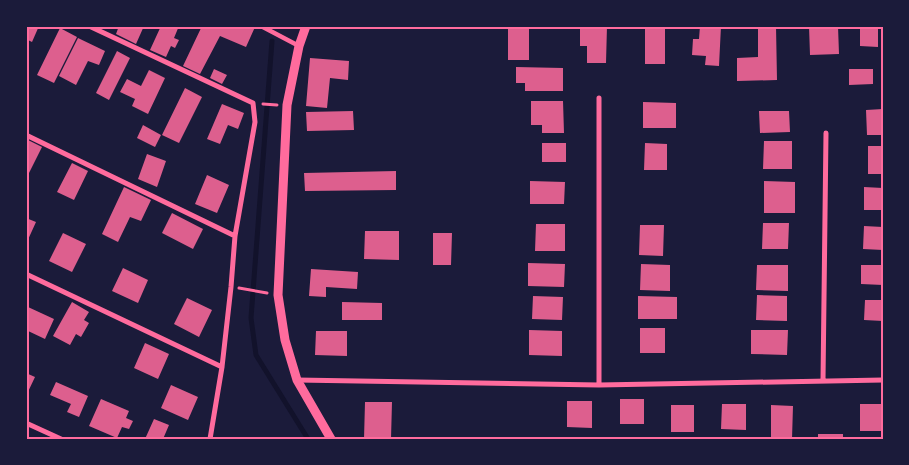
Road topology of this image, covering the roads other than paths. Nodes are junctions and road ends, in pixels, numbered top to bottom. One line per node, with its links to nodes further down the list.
1 (89, 26): 8 (street)
2 (262, 26): 4 (street)
3 (306, 26): 4 (street)
4 (299, 46): 11 (street)
5 (599, 98): 14 (street)
6 (826, 133): 13 (street)
7 (26, 135): 8 (street)
8 (235, 236): 10 (street)
9 (26, 274): 10 (street)
10 (222, 367): 17 (street)
11 (297, 380): 14 (street); 18 (street)
12 (883, 380): 13 (street)
13 (823, 381): 14 (street)
14 (599, 385)
15 (26, 423): 16 (street)
16 (61, 439)
17 (210, 439)
18 (331, 439)

